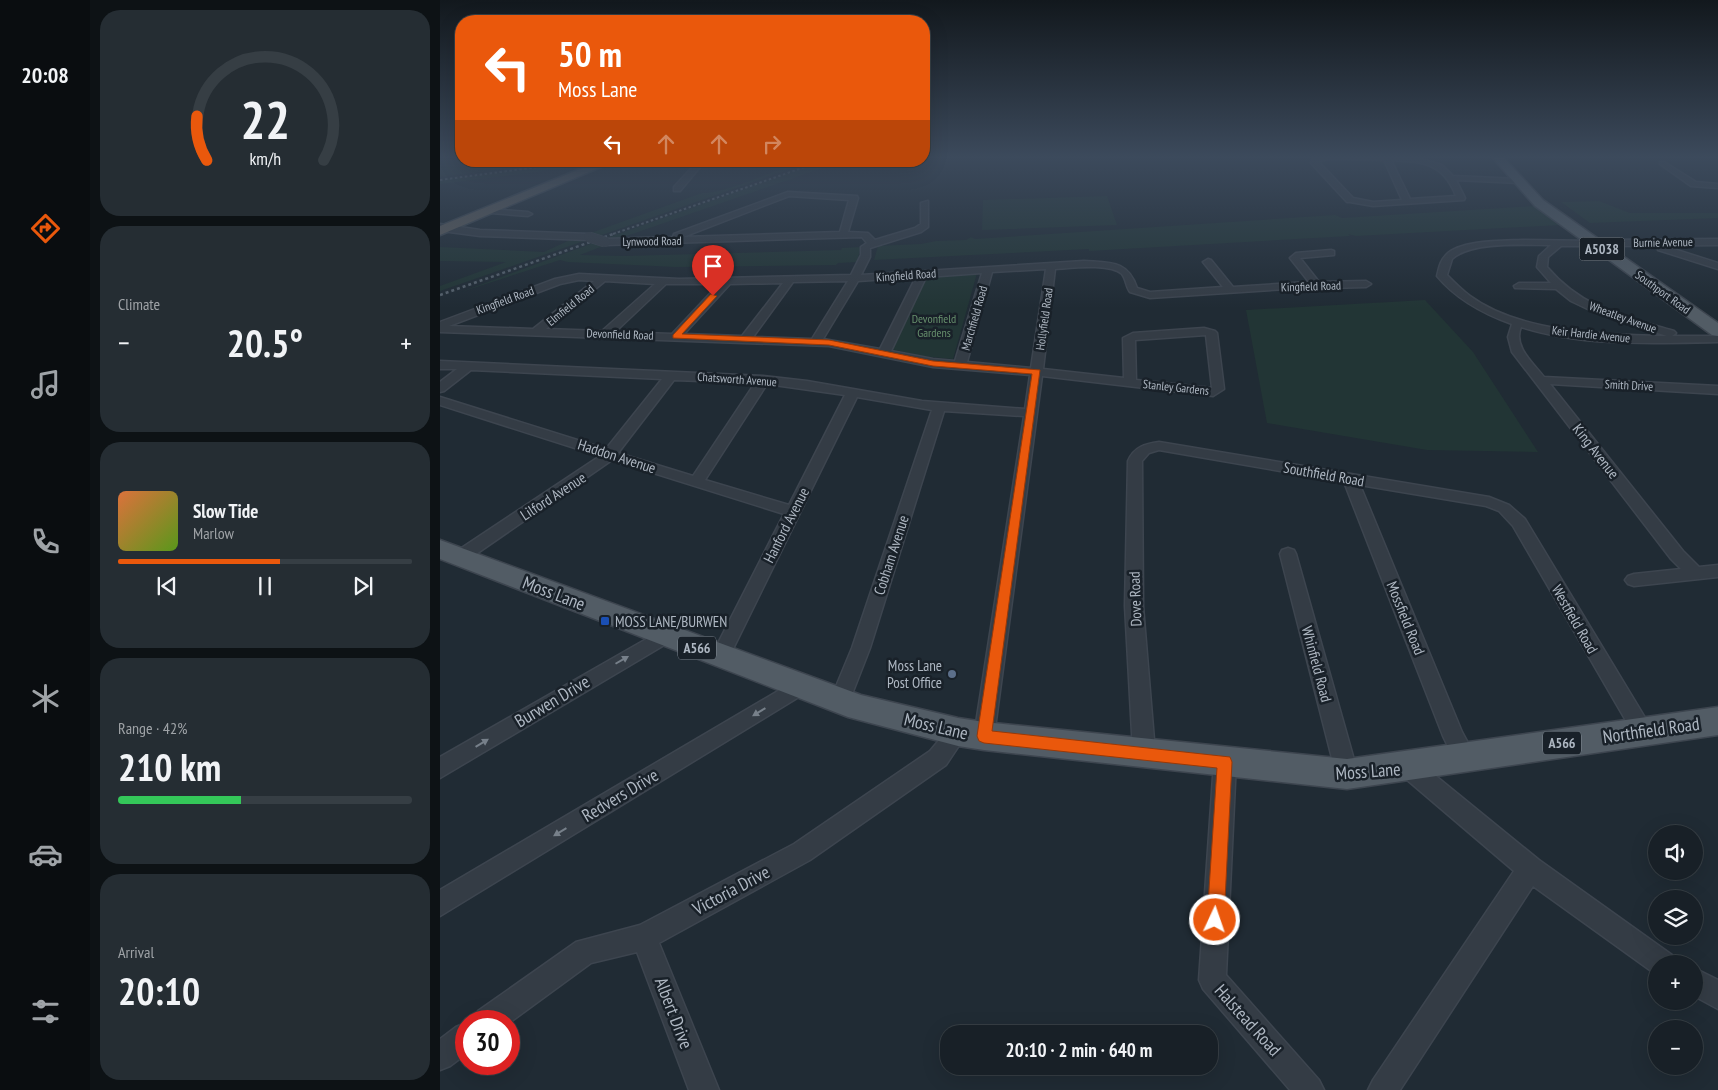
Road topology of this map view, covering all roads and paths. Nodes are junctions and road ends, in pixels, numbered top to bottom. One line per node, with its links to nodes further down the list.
1 (491, 207): 10 (highway)
2 (501, 207): 8 (highway)
3 (752, 207): 12 (street)
4 (851, 207): 11 (street)
5 (925, 207): 17 (street)
6 (1545, 207): 15 (main road, Southport Road / A5038)
7 (1558, 207): 15 (main road, Southport Road / A5038)
8 (491, 211): 9 (street); 10 (highway)
9 (523, 212)
10 (441, 228): 12 (street, Lynwood Road, bridge)
11 (843, 235): 12 (street, Lynwood Road); 17 (street, Lynwood Road)
12 (666, 240)
13 (1635, 242): 14 (street, Burnie Avenue); 15 (street, Burnie Avenue); 21 (street)
14 (1718, 242)
15 (1602, 243): 16 (street, Keir Hardie Avenue); 34 (main road, Southport Road / A5038); 40 (main road, Southport Road / A5038)
16 (1558, 244): 32 (street, Wheatley Avenue); 35 (street, Keir Hardie Avenue)
17 (866, 253): 25 (street)
18 (1331, 253): 30 (street)
19 (1208, 261): 33 (street)
20 (1051, 266): 22 (street, Kingfield Road); 33 (street, Kingfield Road); 48 (street, Hollyfield Road)
21 (1718, 266)
22 (988, 270): 23 (street, Kingfield Road); 47 (street, Marchfield Road)
23 (922, 274): 25 (street, Kingfield Road); 44 (street)
24 (603, 278): 27 (street, Kingfield Road); 36 (street, Kingfield Road); 37 (street, Elmfield Road)
25 (854, 278): 26 (street, Kingfield Road); 43 (street)
26 (790, 280): 28 (street, Kingfield Road); 41 (street)
27 (663, 282): 28 (street, Kingfield Road); 38 (street)
28 (726, 282): 39 (street)
29 (1366, 284): 30 (street, Kingfield Road)
30 (1315, 286): 33 (street, Kingfield Road)
31 (1519, 286): 32 (street)
32 (1558, 286): 42 (street, Wheatley Avenue)
33 (1230, 290)
34 (1718, 319)
35 (1519, 322): 42 (street, Keir Hardie Avenue); 51 (street, King Avenue)
36 (440, 328): 37 (street, Devonfield Road)
37 (537, 331): 38 (street, Devonfield Road)
38 (606, 334): 39 (street, Devonfield Road)
39 (676, 336): 41 (street, Devonfield Road)
40 (1717, 337): 42 (street, Keir Hardie Avenue)
41 (746, 339): 43 (street, Devonfield Road)
42 (1686, 339)
43 (816, 342): 44 (street, Devonfield Road)
44 (884, 354): 47 (street, Devonfield Road)
45 (440, 365): 46 (street, Chatsworth Avenue)
46 (469, 366): 49 (street, Chatsworth Avenue); 53 (street)
47 (960, 366): 48 (street, Devonfield Road)
48 (1037, 372): 52 (street, Stanley Gardens); 58 (street)
49 (671, 375): 50 (street, Chatsworth Avenue); 60 (street, Lilford Avenue)
50 (763, 380): 55 (street, Chatsworth Avenue); 62 (street)
51 (1540, 380): 54 (street, Smith Drive); 68 (street, King Avenue)
52 (1130, 382): 52 (street, Stanley Gardens)
53 (440, 388)
54 (1718, 390)
55 (853, 393): 57 (street, Chatsworth Avenue); 64 (street, Hanford Avenue)
56 (440, 401): 60 (street, Haddon Avenue)
57 (939, 407): 58 (street, Chatsworth Avenue); 73 (street, Cobham Avenue)
58 (1031, 414): 76 (street)
59 (1143, 450): 61 (street, Southfield Road); 77 (street, Dove Road)
60 (610, 454): 62 (street, Haddon Avenue); 65 (street, Lilford Avenue)
61 (1350, 479): 63 (street, Southfield Road); 78 (street, Mossfield Road)
62 (696, 482): 64 (street, Haddon Avenue)
63 (1504, 508): 75 (street, Westfield Road)
64 (794, 510): 71 (street, Hanford Avenue)
65 (450, 553): 70 (main road, Moss Lane / A566)
66 (1288, 554): 82 (street, Whinfield Road)
67 (1718, 571): 68 (street)
68 (1696, 574): 69 (street)
69 (1634, 580)
70 (664, 636): 71 (main road, Moss Lane / A566); 81 (street, Burwen Drive, one-way to 70)
71 (720, 657): 72 (main road, Moss Lane / A566)
72 (800, 686): 73 (main road, Moss Lane / A566); 84 (street, Redvers Drive, one-way to 84)
73 (840, 701): 76 (main road, Moss Lane / A566)
74 (1718, 721): 75 (main road, Northfield Road / A566)
75 (1643, 732): 78 (main road, Northfield Road / A566)
76 (971, 734): 77 (main road, Moss Lane / A566); 85 (street, Victoria Drive)
77 (1144, 752): 79 (main road, Moss Lane / A566)
78 (1464, 756): 80 (main road, Northfield Road / A566)
79 (1225, 762): 82 (main road, Moss Lane / A566); 93 (street, Halstead Road)
80 (1406, 766): 82 (main road, Moss Lane / A566); 83 (street, Moss Lane)
81 (440, 768)
82 (1347, 774)
83 (1530, 869): 86 (street, Moss Lane); 94 (street)
84 (440, 904)
85 (644, 937): 89 (street, Victoria Drive); 92 (street, Albert Drive)
86 (1650, 955)
87 (1703, 986): 88 (street)
88 (1718, 995)
89 (503, 1010)
90 (455, 1045): 91 (street)
91 (440, 1056)
92 (704, 1090)
93 (1310, 1090)
94 (1383, 1090)

